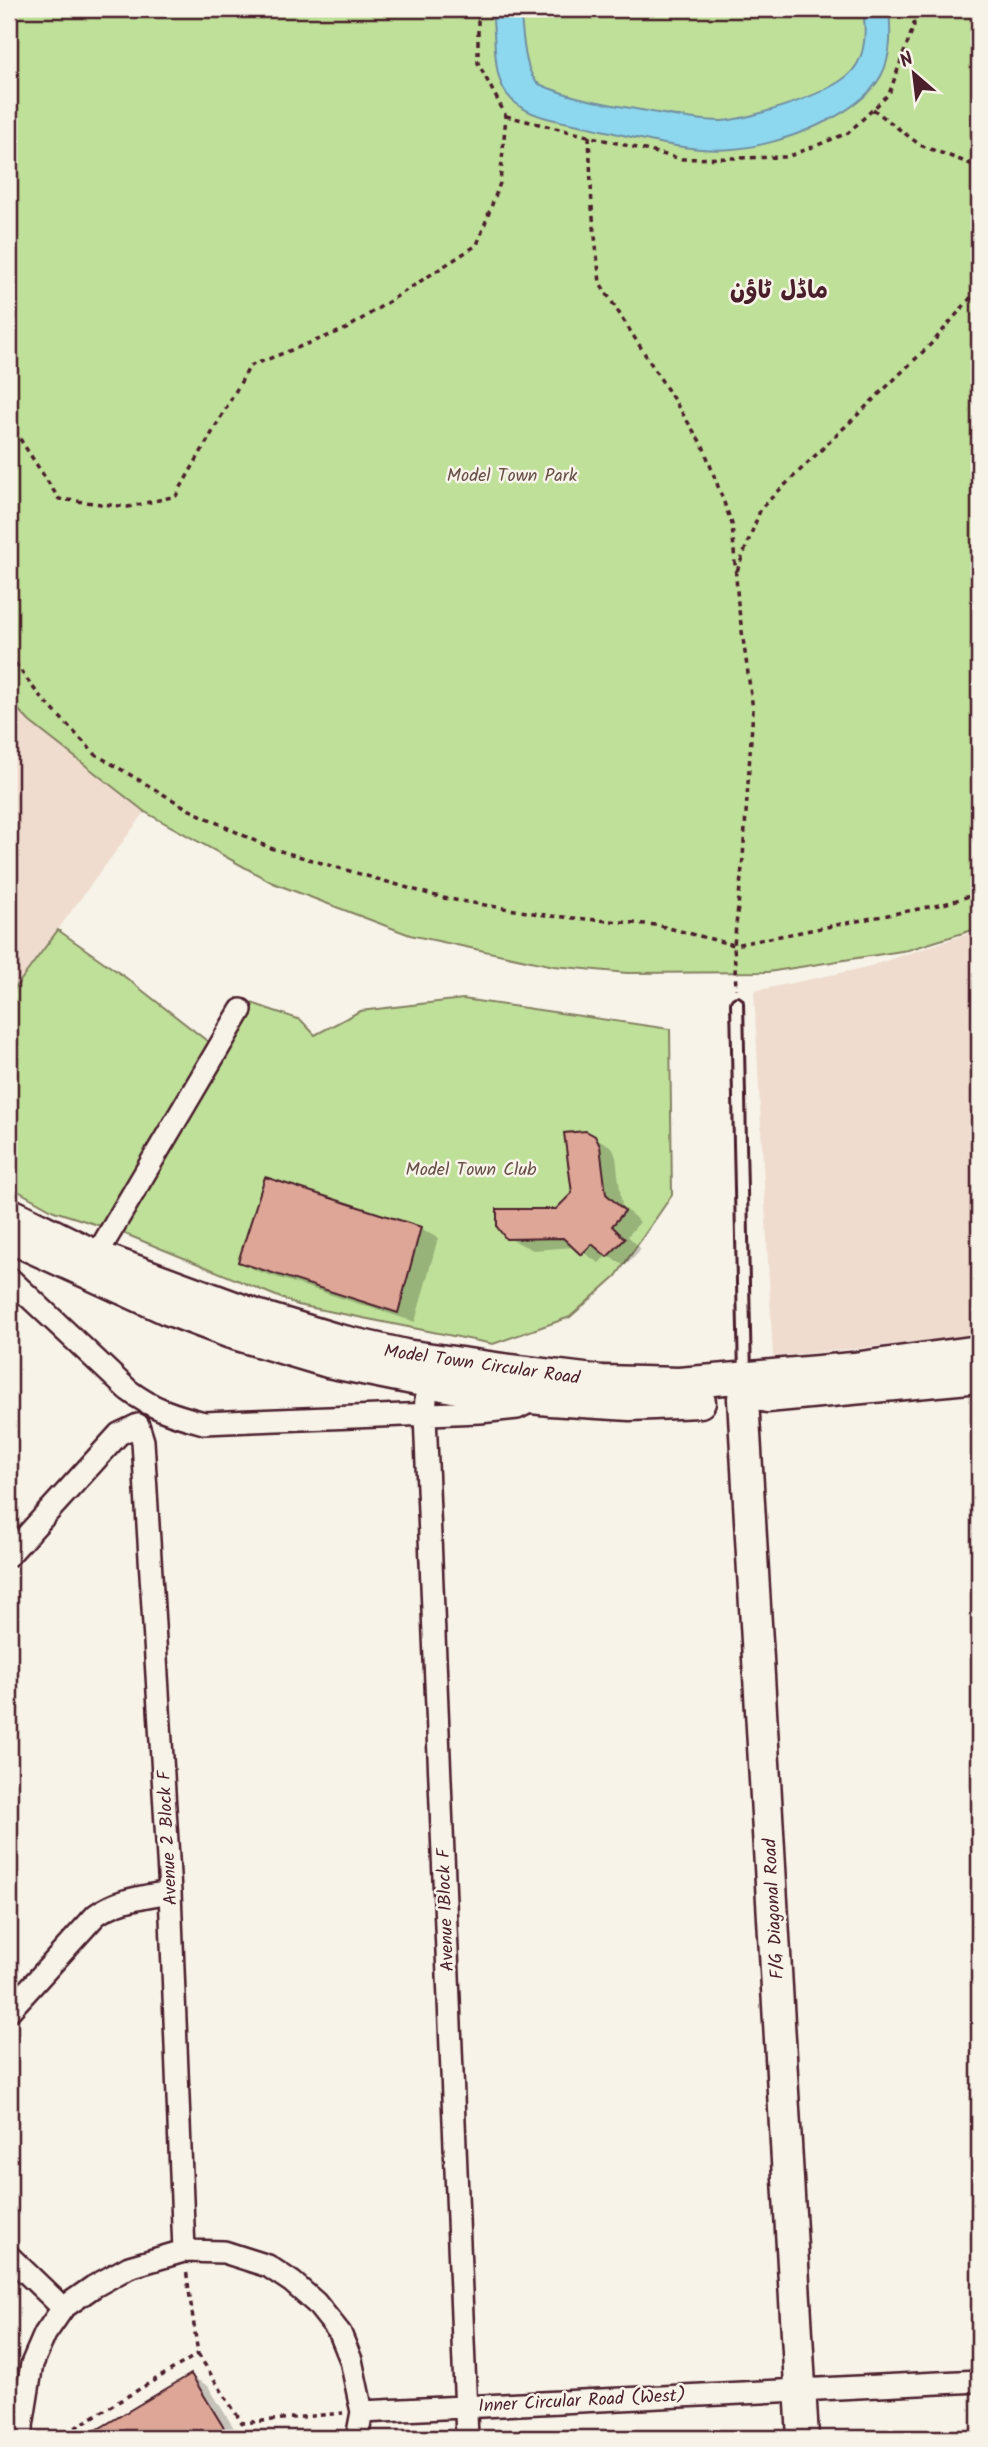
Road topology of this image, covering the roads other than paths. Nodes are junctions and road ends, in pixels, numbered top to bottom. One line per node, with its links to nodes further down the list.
1 (737, 1003): 11 (lane)
2 (241, 1010): 5 (street)
3 (9, 1213): 5 (main road, Model Town Circular Road)
4 (9, 1237): 9 (main road, Model Town Circular Road)
5 (96, 1256): 10 (main road, Model Town Circular Road)
6 (9, 1278): 12 (street)
7 (979, 1351): 11 (main road, Model Town Circular Road)
8 (979, 1377): 11 (main road, Model Town Circular Road)
9 (427, 1382): 10 (main road, Model Town Circular Road); 13 (street, Avenue 1Block F)
10 (532, 1386): 11 (main road, Model Town Circular Road); 13 (street)
11 (744, 1389): 22 (main road, F/G Diagonal Road)
12 (148, 1405): 13 (street); 14 (street)
13 (425, 1415): 23 (street, Avenue 1Block F)
14 (138, 1425): 15 (street); 16 (street, Avenue 2 Block F)
15 (9, 1555)
16 (170, 1892): 17 (street); 18 (street, Avenue 2 Block F)
17 (9, 2011)
18 (184, 2251): 20 (street); 24 (street)
19 (9, 2256): 20 (street)
20 (63, 2308): 25 (street)
21 (979, 2381): 22 (street, Inner Circular Road (West))
22 (801, 2389): 23 (street, Inner Circular Road (West)); 28 (main road, F/G Diagonal Road)
23 (465, 2405): 24 (street, Inner Circular Road (West)); 27 (street, Avenue 1Block F)
24 (362, 2412): 26 (street)
25 (18, 2431)
26 (357, 2438)
27 (467, 2438)
28 (803, 2438)

